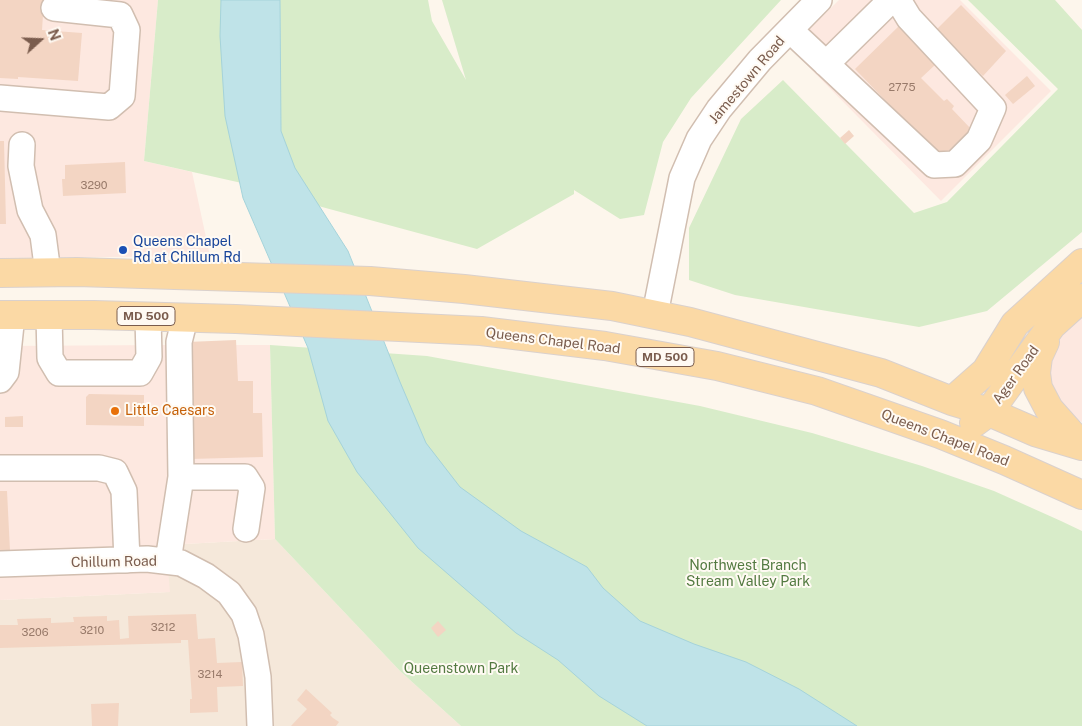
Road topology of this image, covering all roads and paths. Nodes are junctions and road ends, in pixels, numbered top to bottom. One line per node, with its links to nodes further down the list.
1 (819, 0): 5 (street, Jamestown Road)
2 (891, 0): 6 (street)
3 (898, 0): 6 (street)
4 (54, 8): 7 (street)
5 (790, 30): 6 (street); 13 (street, Jamestown Road)
6 (826, 64)
7 (0, 98)
8 (22, 145): 11 (street)
9 (1082, 263): 21 (main road, Ager Road)
10 (0, 273): 11 (main road)
11 (48, 273): 13 (main road)
12 (1082, 299): 18 (main road, Ager Road)
13 (655, 314): 21 (main road)
14 (6, 315): 15 (main road, Queens Chapel Road / MD 500); 19 (street)
15 (49, 315): 16 (main road, Queens Chapel Road / MD 500); 16 (street)
16 (148, 316): 17 (main road, Queens Chapel Road / MD 500)
17 (185, 318): 23 (main road, Queens Chapel Road / MD 500); 26 (street)
18 (1052, 326): 22 (main road, Ager Road); 24 (main road)
19 (4, 350): 20 (street)
20 (0, 380)
21 (952, 401): 22 (main road)
22 (989, 412): 23 (main road, Ager Road); 24 (main road)
23 (940, 434): 27 (main road, Queens Chapel Road / MD 500)
24 (1082, 446)
25 (0, 468): 29 (street)
26 (181, 477): 28 (street); 30 (street)
27 (1082, 495)
28 (246, 529)
29 (127, 560): 30 (street, Chillum Road); 31 (street, Chillum Road)
30 (168, 561): 32 (street, Chillum Road)
31 (0, 564)
32 (260, 726)

